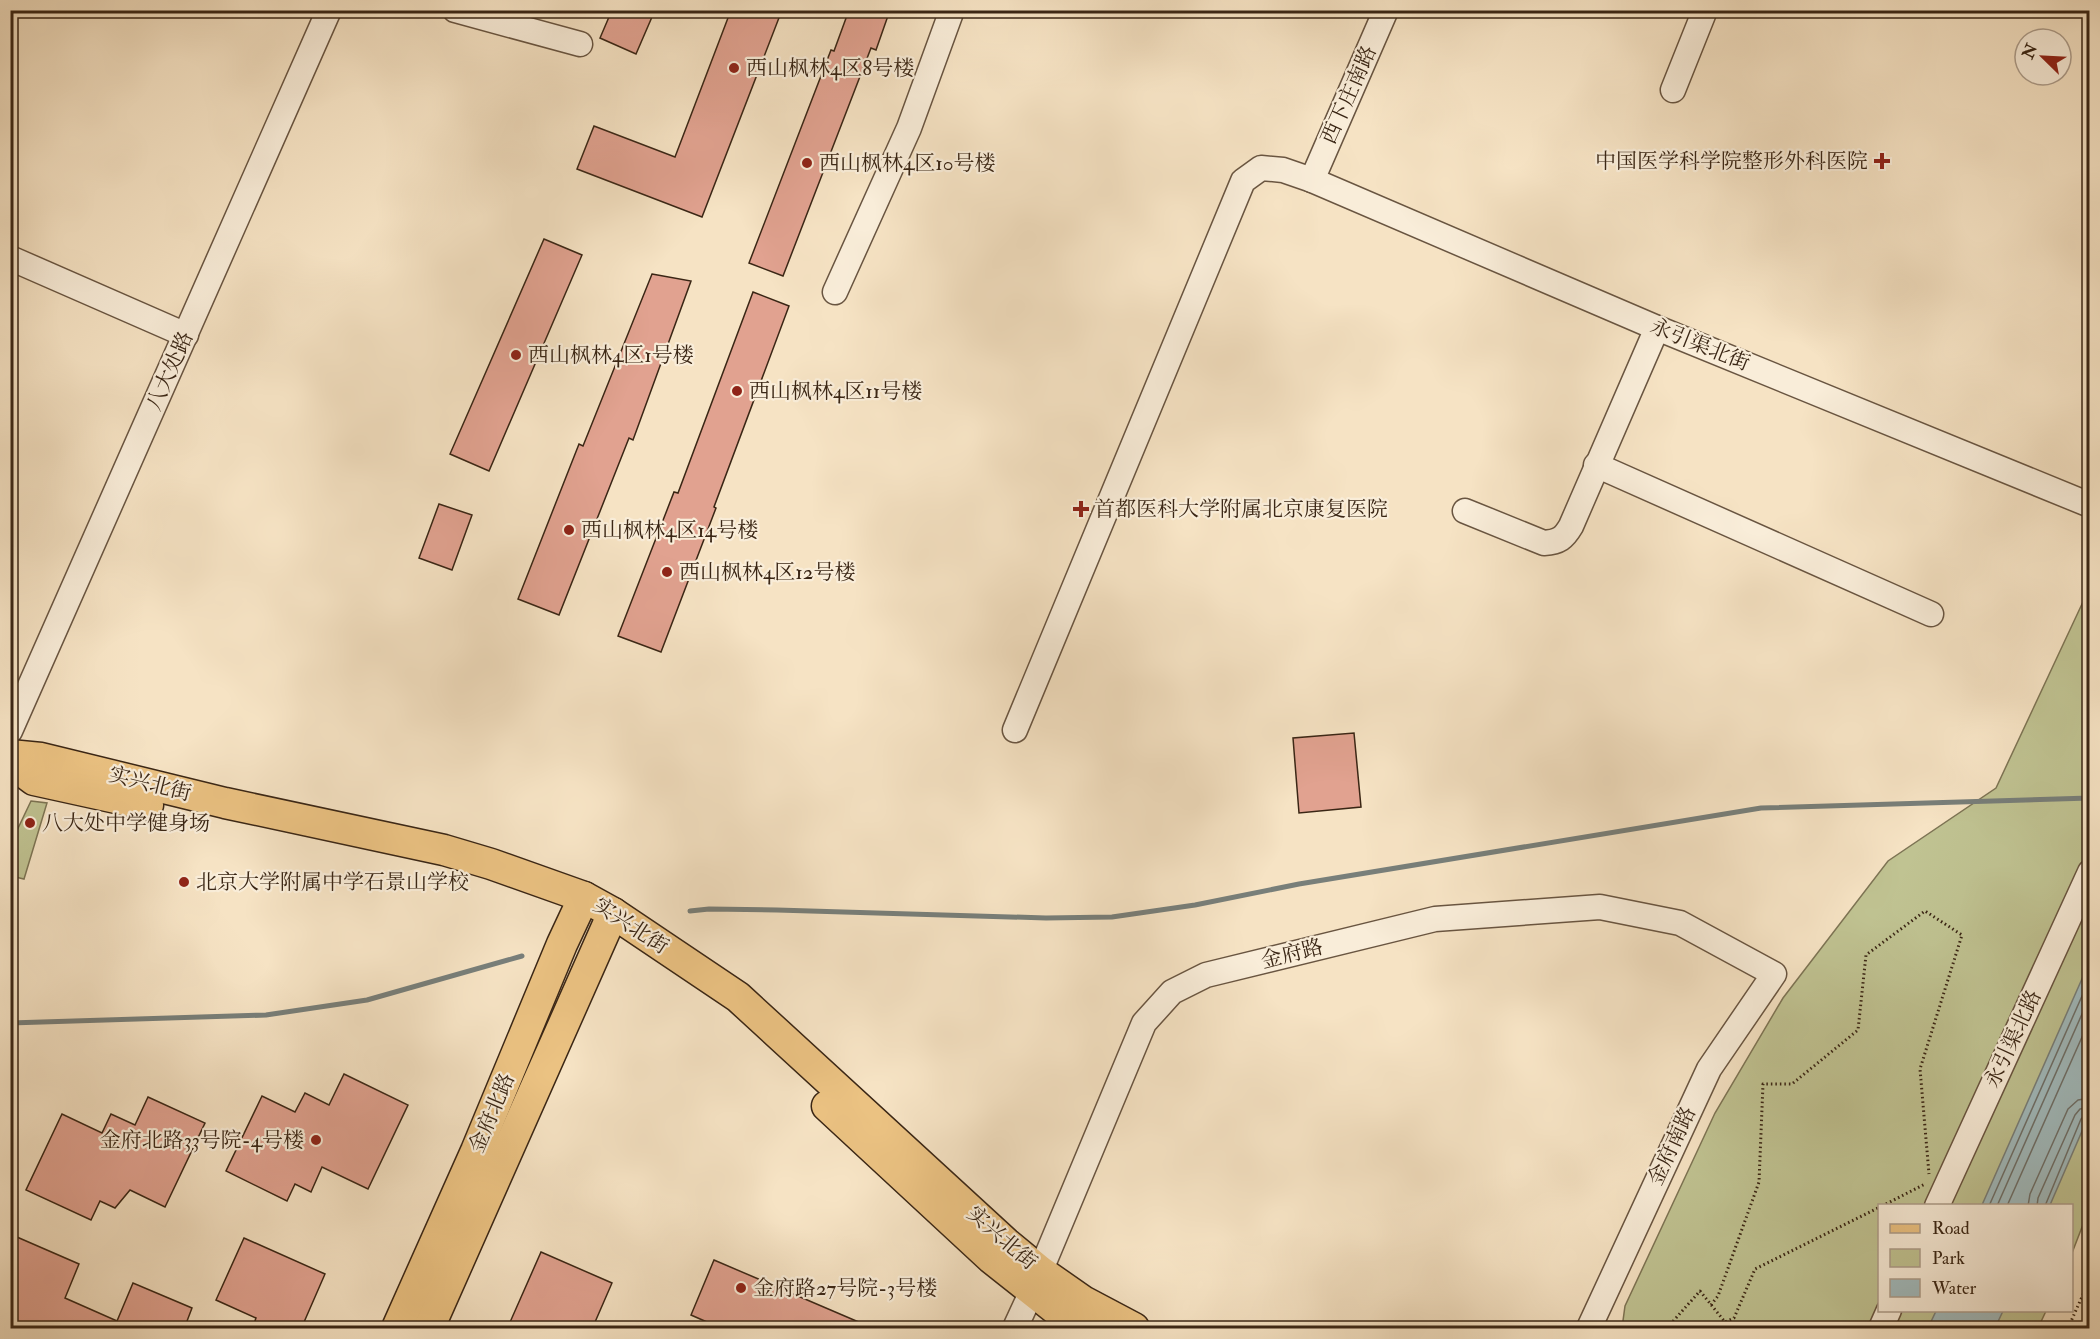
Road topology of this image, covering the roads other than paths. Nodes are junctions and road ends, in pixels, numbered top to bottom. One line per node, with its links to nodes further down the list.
1 (329, 10): 12 (street, 八大处路)
2 (455, 10): 6 (street)
3 (952, 10): 10 (street)
4 (1386, 10): 8 (street, 西下庄南路)
5 (1705, 10): 7 (street)
6 (580, 44)
7 (1673, 90)
8 (1312, 180): 11 (street, 永引渠北街); 17 (street, 永引渠北街)
9 (10, 258): 12 (street)
10 (835, 292)
11 (1657, 328): 13 (street); 14 (street, 永引渠北街)
12 (186, 334): 18 (street, 八大处路)
13 (1596, 465): 15 (street); 16 (street)
14 (2090, 505)
15 (1465, 511)
16 (1931, 614)
17 (1015, 730)
18 (10, 731)
19 (10, 755): 22 (main road, 实兴北街)
20 (10, 762): 22 (main road, 实兴北街)
21 (2090, 872): 25 (street, 永引渠北路)
22 (580, 906): 23 (main road, 实兴北街); 28 (main road, 金府北路)
23 (609, 922): 26 (main road, 实兴北街); 29 (main road, 金府北路)
24 (1774, 974): 26 (street, 金府路); 33 (street, 金府南路)
25 (1938, 1204)
26 (1036, 1281): 30 (street, 金府路); 31 (main road, 实兴北街); 32 (main road, 实兴北街)
27 (1889, 1312): 34 (street)
28 (398, 1329)
29 (429, 1329)
30 (1015, 1329)
31 (1085, 1329)
32 (1134, 1329)
33 (1589, 1329)
34 (1881, 1329)

